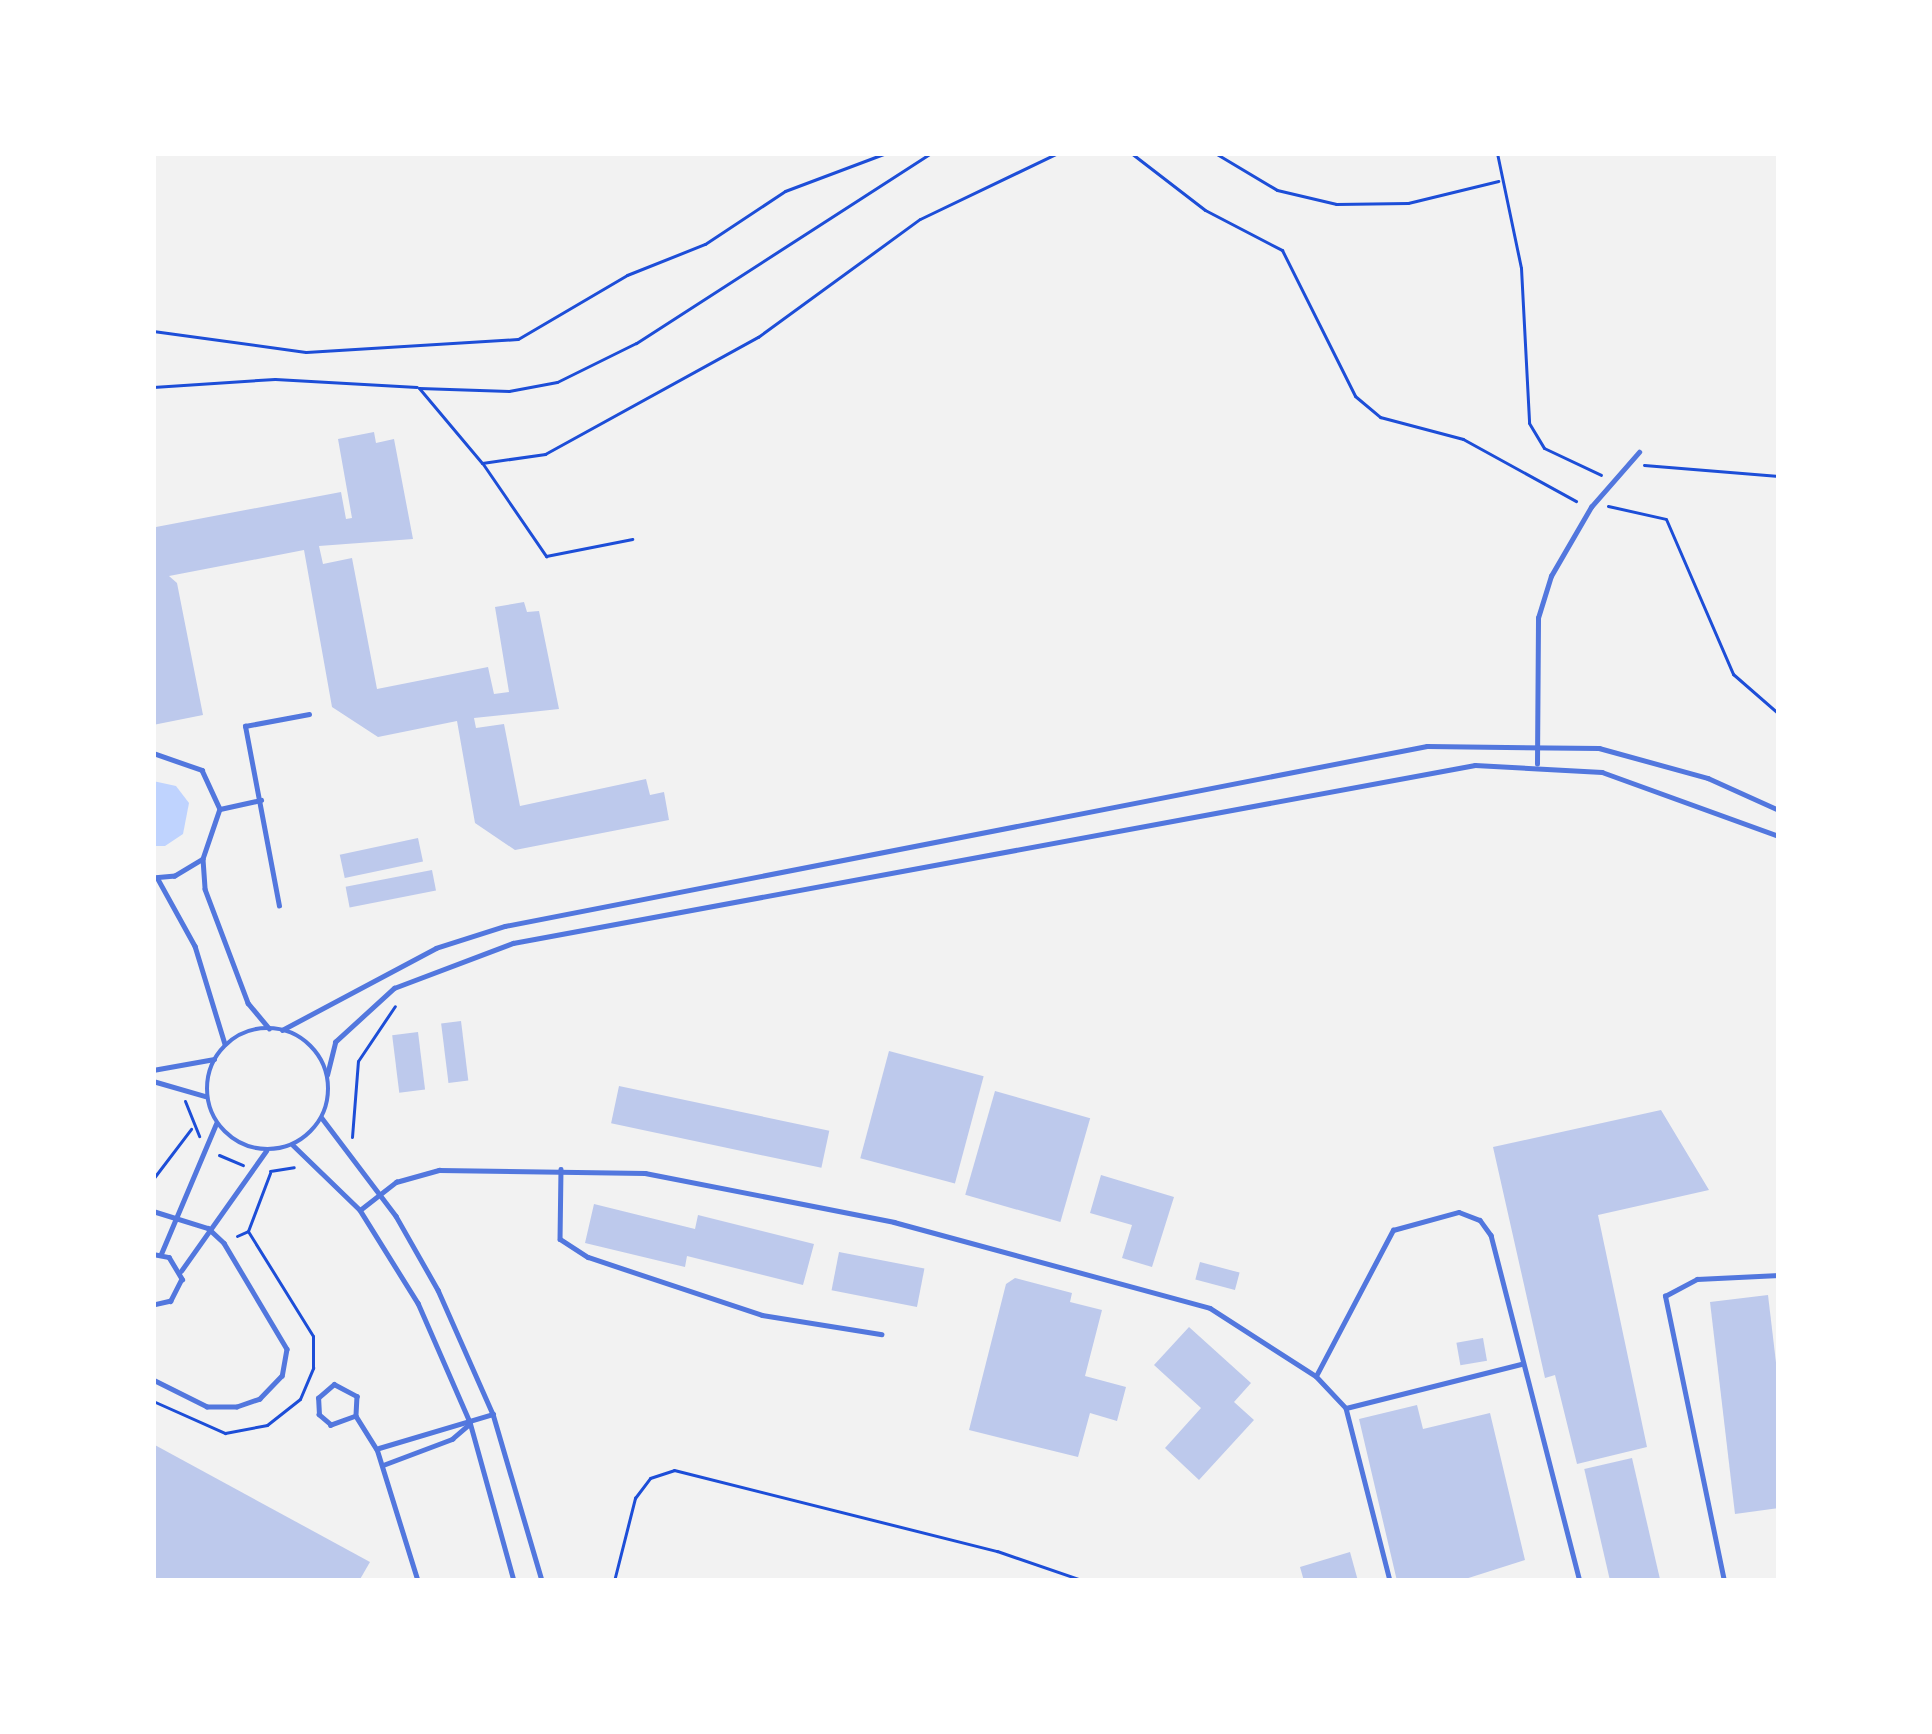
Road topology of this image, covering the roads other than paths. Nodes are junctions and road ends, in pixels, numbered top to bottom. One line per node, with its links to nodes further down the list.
1 (1639, 452): 3 (lane)
2 (309, 714): 6 (lane)
3 (1541, 742): 5 (lane); 8 (lane); 14 (lane)
4 (153, 753): 7 (lane)
5 (1537, 764): 9 (lane); 18 (lane)
6 (261, 800): 7 (lane); 12 (lane)
7 (220, 809): 10 (lane)
8 (1779, 810)
9 (1779, 836)
10 (203, 859): 11 (lane); 13 (lane)
11 (156, 878): 15 (lane)
12 (279, 906)
13 (268, 1028): 14 (lane); 15 (lane)
14 (282, 1030): 18 (lane)
15 (225, 1045): 16 (lane)
16 (214, 1059): 17 (lane); 20 (lane)
17 (153, 1070)
18 (328, 1075): 21 (lane)
19 (153, 1081): 20 (lane)
20 (206, 1096): 22 (lane)
21 (322, 1118): 23 (lane); 26 (lane)
22 (217, 1124): 24 (lane); 29 (lane)
23 (293, 1145): 24 (lane); 27 (lane)
24 (266, 1151): 30 (lane)
25 (561, 1169): 26 (lane); 35 (lane); 37 (lane)
26 (378, 1192): 27 (lane); 40 (lane)
27 (360, 1210): 42 (lane)
28 (153, 1211): 29 (lane)
29 (173, 1214): 30 (lane); 31 (lane)
30 (208, 1228): 32 (lane); 38 (lane)
31 (157, 1254): 32 (lane)
32 (181, 1271): 34 (lane)
33 (1779, 1275): 50 (lane)
34 (153, 1305)
35 (881, 1334)
36 (1523, 1364): 37 (lane); 39 (lane); 49 (lane)
37 (1316, 1376): 39 (lane)
38 (153, 1380)
39 (1346, 1408): 48 (lane)
40 (493, 1414): 42 (lane); 47 (lane)
41 (356, 1416): 41 (lane); 43 (lane)
42 (470, 1422): 43 (lane); 44 (lane); 46 (lane)
43 (377, 1449): 44 (lane)
44 (383, 1465): 45 (lane)
45 (418, 1581)
46 (514, 1581)
47 (542, 1581)
48 (1390, 1581)
49 (1580, 1581)
50 (1724, 1581)

